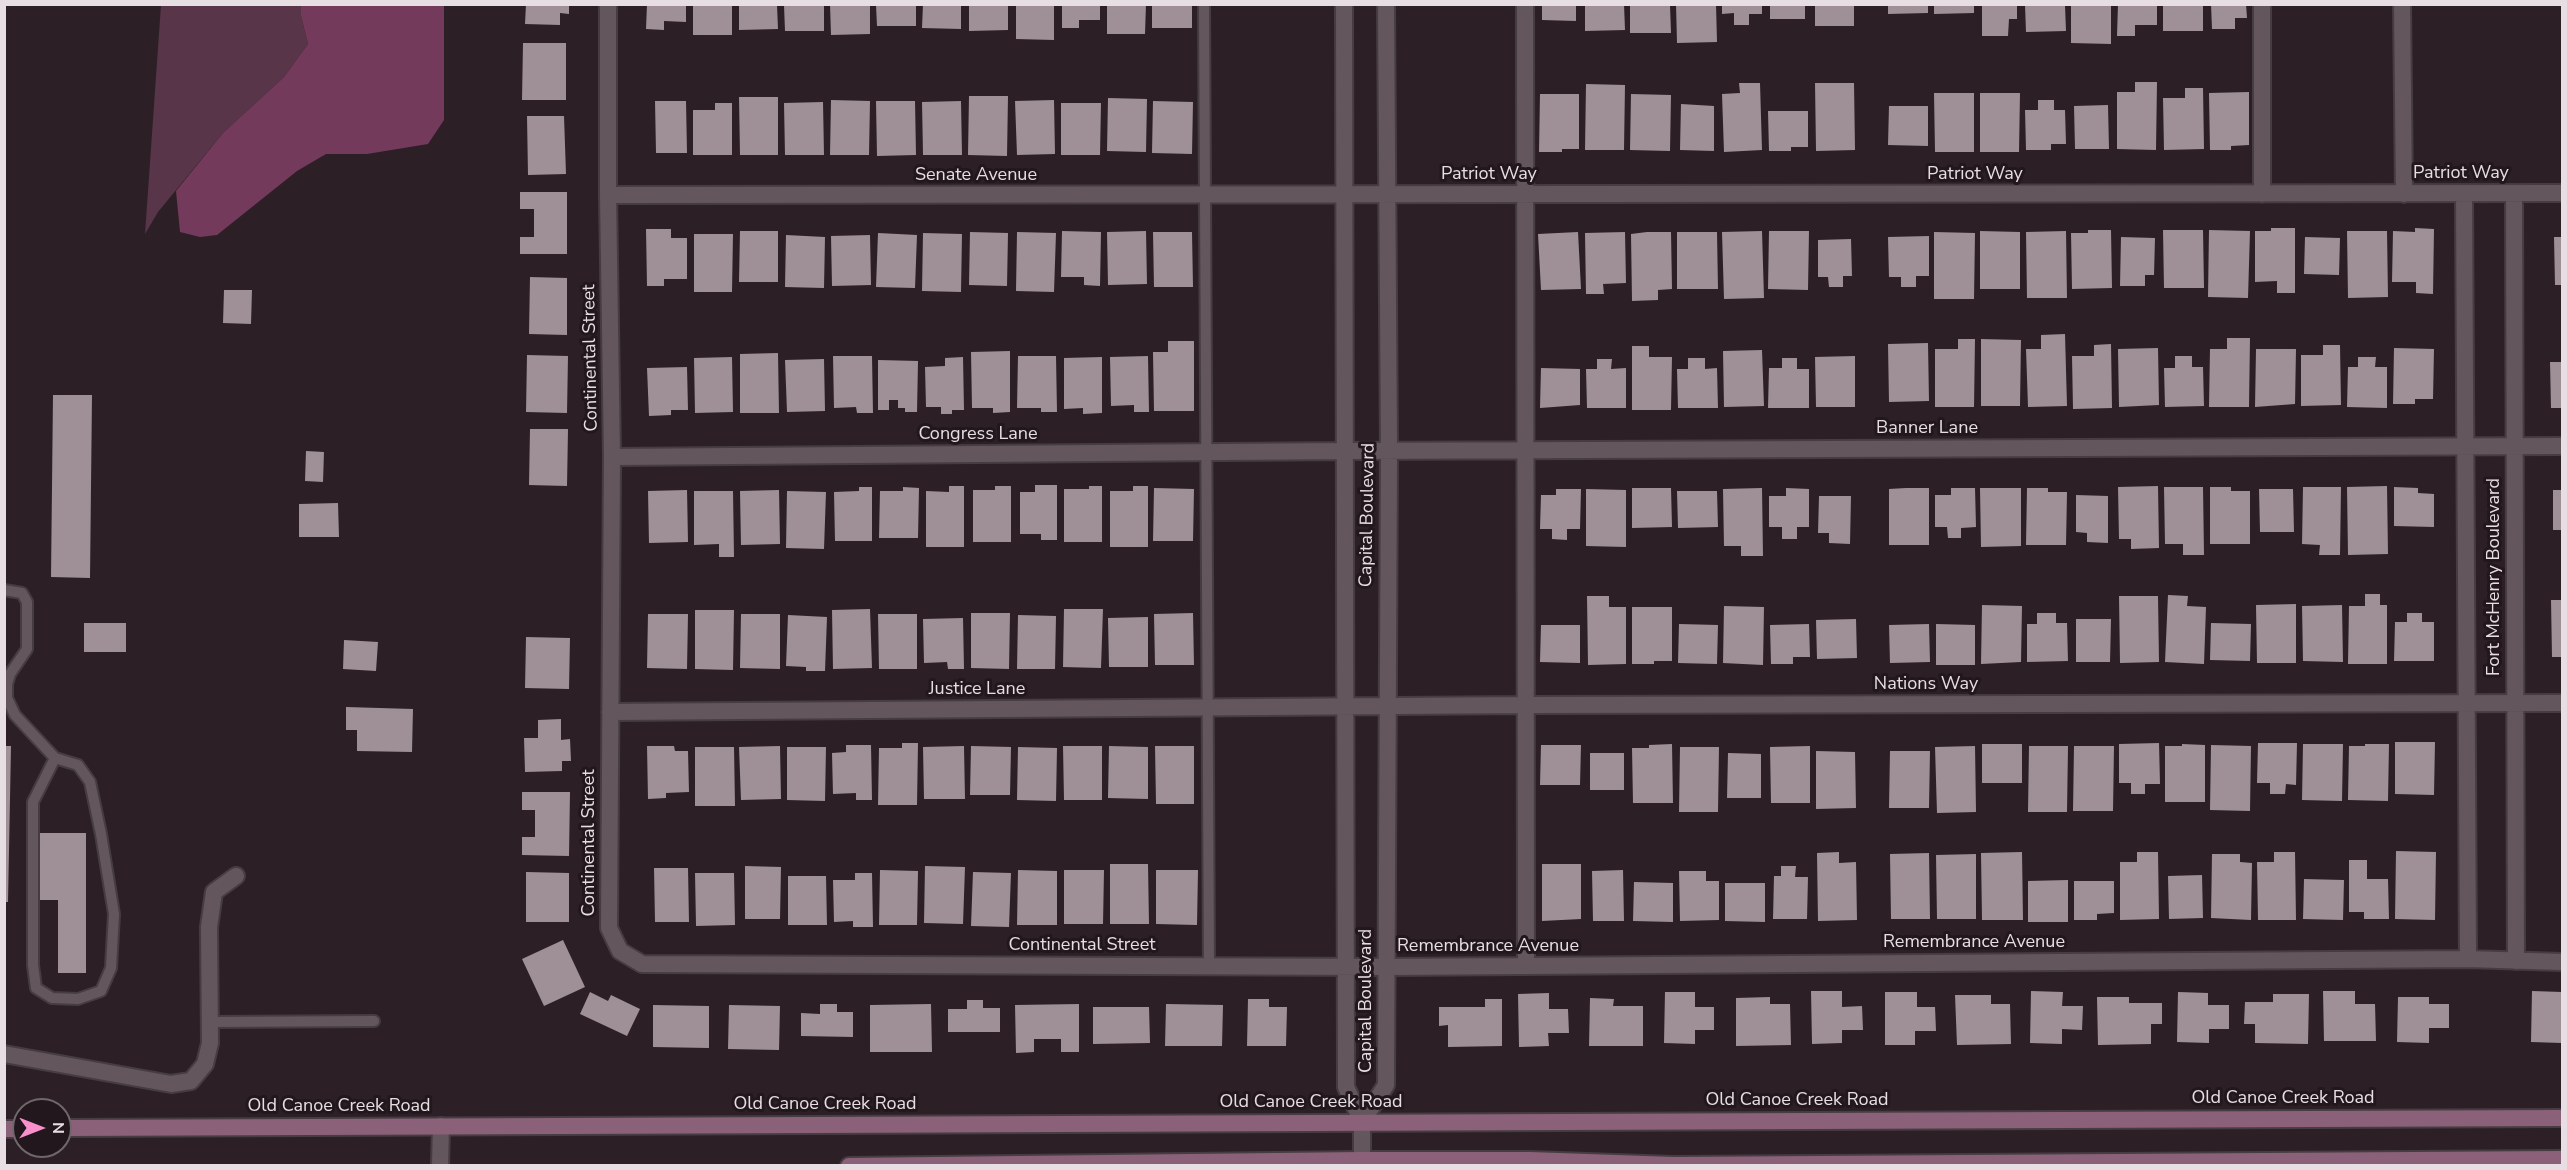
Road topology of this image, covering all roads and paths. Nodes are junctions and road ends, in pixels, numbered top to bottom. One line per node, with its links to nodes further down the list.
1 (608, 4): 15 (street, Continental Street)
2 (1204, 4): 16 (lane)
3 (1344, 4): 17 (street, Capital Boulevard)
4 (1386, 4): 9 (street, Capital Boulevard)
5 (1524, 4): 10 (street)
6 (2262, 4): 11 (street)
7 (2402, 4): 12 (street)
8 (2562, 193): 14 (street, Patriot Way)
9 (1387, 194): 10 (street, Patriot Way); 17 (street, Patriot Way); 23 (street, Capital Boulevard)
10 (1524, 194): 11 (street, Patriot Way); 21 (street)
11 (2262, 194): 12 (street, Patriot Way)
12 (2404, 194): 13 (street, Patriot Way)
13 (2464, 194): 14 (street, Patriot Way); 18 (street, Fort McHenry Boulevard)
14 (2514, 194): 19 (street, Fort McHenry Boulevard)
15 (608, 195): 16 (street, Senate Avenue); 25 (street, Continental Street)
16 (1206, 196): 17 (street, Senate Avenue); 24 (lane)
17 (1344, 196): 22 (street, Capital Boulevard)
18 (2465, 446): 19 (street, Banner Lane); 21 (street, Banner Lane); 27 (street, Fort McHenry Boulevard)
19 (2515, 446): 20 (street, Banner Lane); 28 (street, Fort McHenry Boulevard)
20 (2562, 446)
21 (1526, 450): 23 (street, Banner Lane); 30 (street)
22 (1344, 451): 23 (street, Banner Lane); 24 (street, Congress Lane); 33 (street, Capital Boulevard)
23 (1389, 451): 31 (street, Capital Boulevard)
24 (1206, 452): 25 (street, Congress Lane); 32 (lane)
25 (612, 457): 34 (street, Continental Street)
26 (4, 590): 35 (lane)
27 (2467, 703): 28 (street, Nations Way); 30 (street, Nations Way); 37 (street, Fort McHenry Boulevard)
28 (2515, 703): 29 (street, Nations Way); 38 (street, Fort McHenry Boulevard)
29 (2562, 703)
30 (1524, 705): 31 (street, Nations Way); 41 (street)
31 (1386, 707): 33 (street, Nations Way); 43 (street, Capital Boulevard)
32 (1209, 708): 33 (street, Justice Lane); 34 (street, Justice Lane); 40 (lane)
33 (1344, 708): 42 (street, Capital Boulevard)
34 (610, 712): 40 (street, Continental Street)
35 (55, 758): 35 (lane)
36 (236, 876): 45 (street)
37 (2468, 959): 38 (street, Remembrance Avenue); 41 (street, Remembrance Avenue)
38 (2516, 961): 39 (street, Remembrance Avenue)
39 (2562, 962)
40 (1209, 966): 42 (street, Continental Street)
41 (1526, 966): 43 (street, Remembrance Avenue)
42 (1345, 967): 43 (street, Remembrance Avenue); 48 (street, Capital Boulevard)
43 (1386, 967): 48 (street, Capital Boulevard)
44 (374, 1021): 45 (lane)
45 (210, 1023): 46 (street)
46 (4, 1054)
47 (2562, 1118): 48 (main road, Old Canoe Creek Road)
48 (1362, 1122): 49 (main road, Old Canoe Creek Road); 52 (street)
49 (441, 1126): 50 (main road, Old Canoe Creek Road); 55 (street)
50 (72, 1128)
51 (2562, 1159): 52 (main road)
52 (1362, 1163): 53 (main road)
53 (1158, 1164): 54 (main road)
54 (916, 1165): 56 (main road)
55 (440, 1166)
56 (849, 1166)

